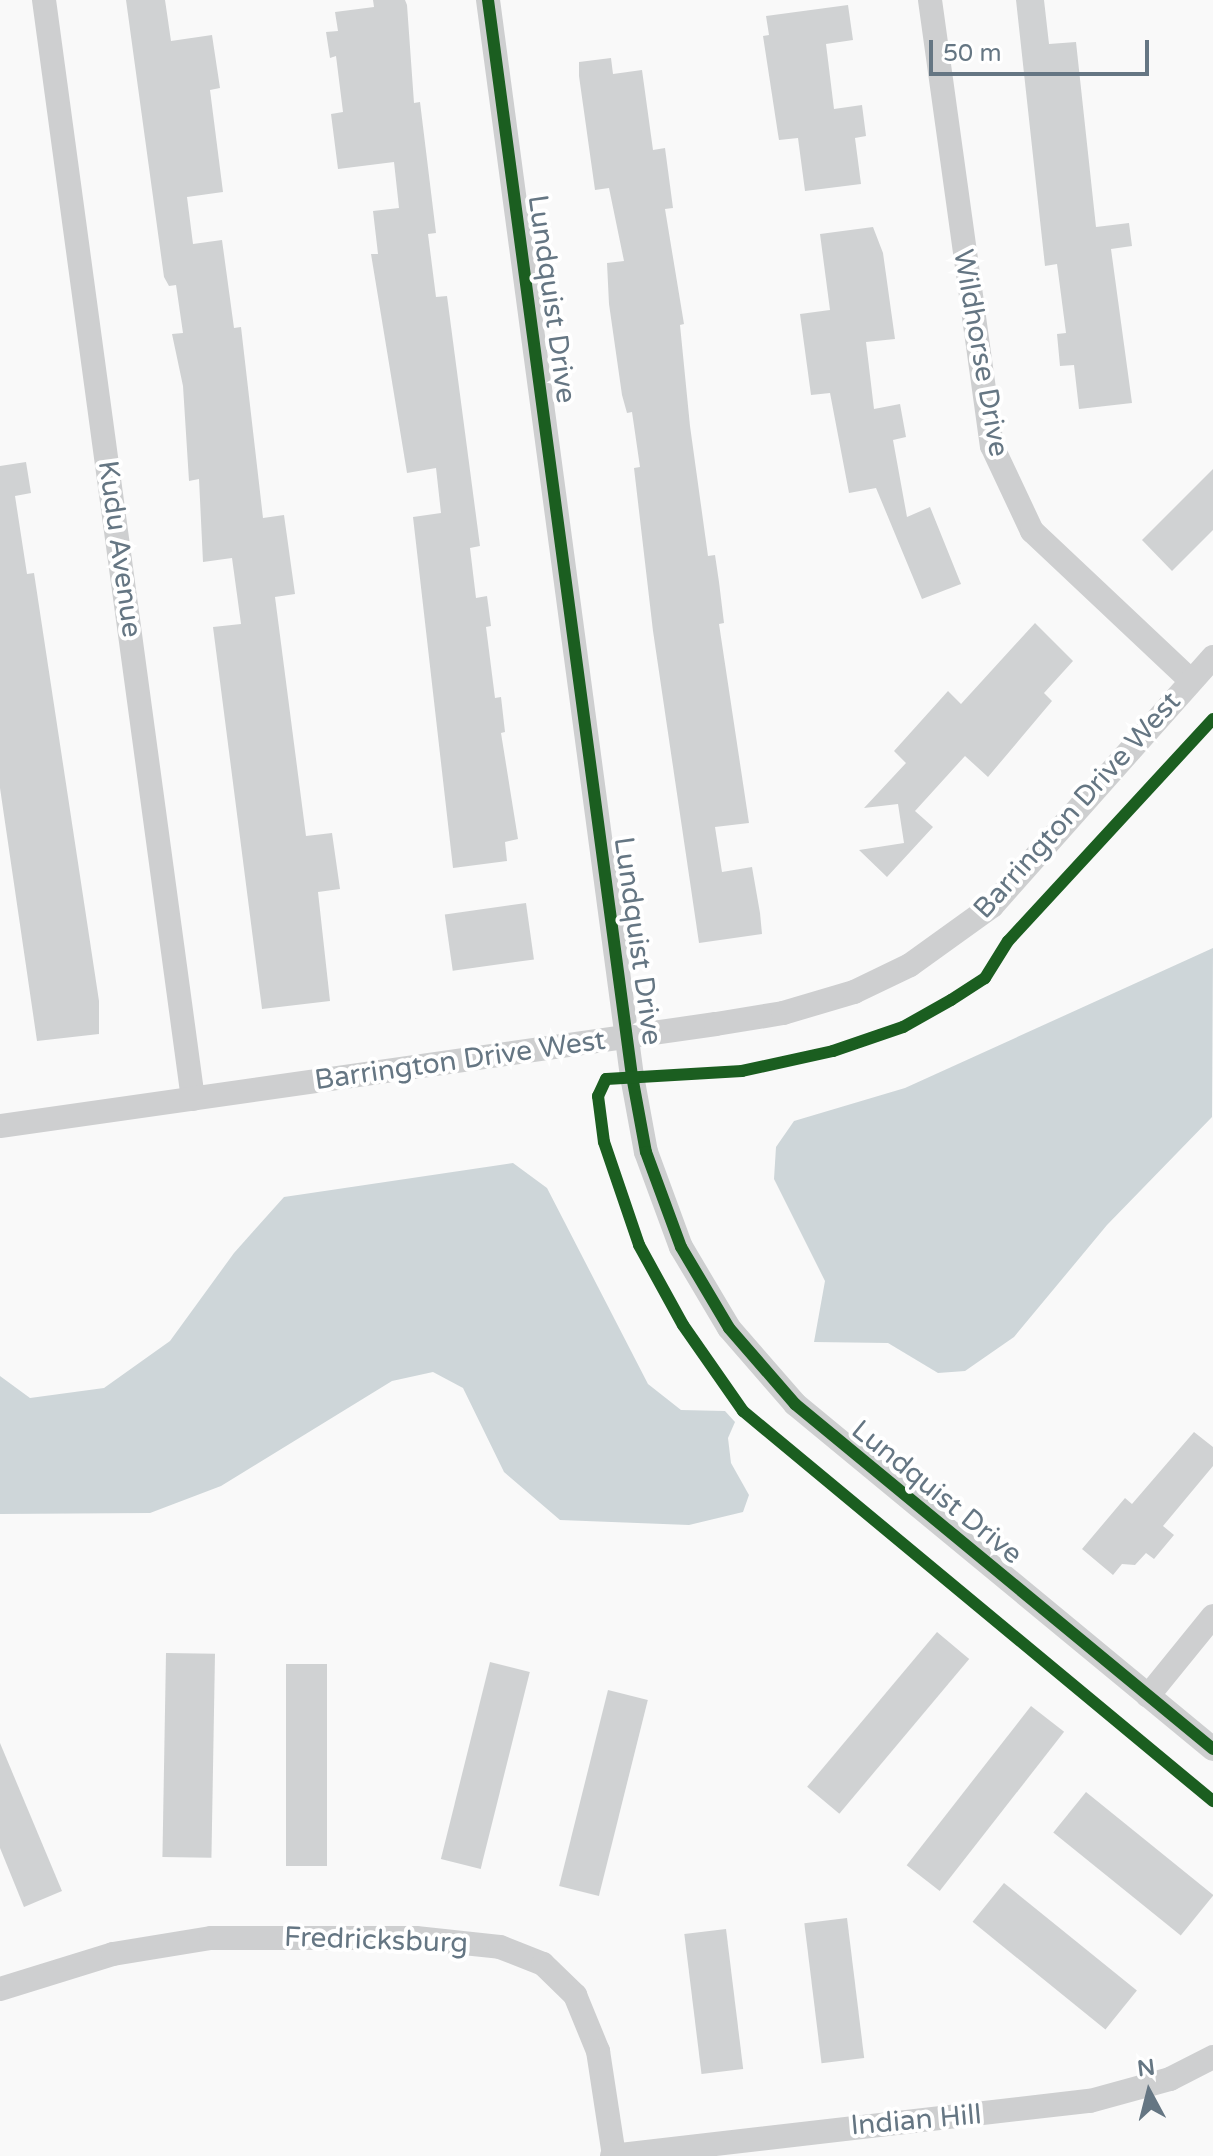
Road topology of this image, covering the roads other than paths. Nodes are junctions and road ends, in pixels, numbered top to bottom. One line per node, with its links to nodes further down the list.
1 (44, 0): 7 (street, Kudu Avenue)
2 (488, 0): 6 (street, Lundquist Drive)
3 (930, 0): 5 (street, Wildhorse Drive)
4 (1213, 657): 5 (street, Barrington Drive West)
5 (1190, 680): 6 (street, Barrington Drive West)
6 (626, 1036): 7 (street, Barrington Drive West); 10 (street, Lundquist Drive)
7 (193, 1099): 8 (street, Barrington Drive West)
8 (0, 1126)
9 (1213, 1616): 10 (street)
10 (1148, 1696): 11 (street, Lundquist Drive)
11 (1213, 1749)
12 (0, 1989): 14 (street, Fredricksburg)
13 (1213, 2057): 14 (street, Indian Hill)
14 (613, 2156)

